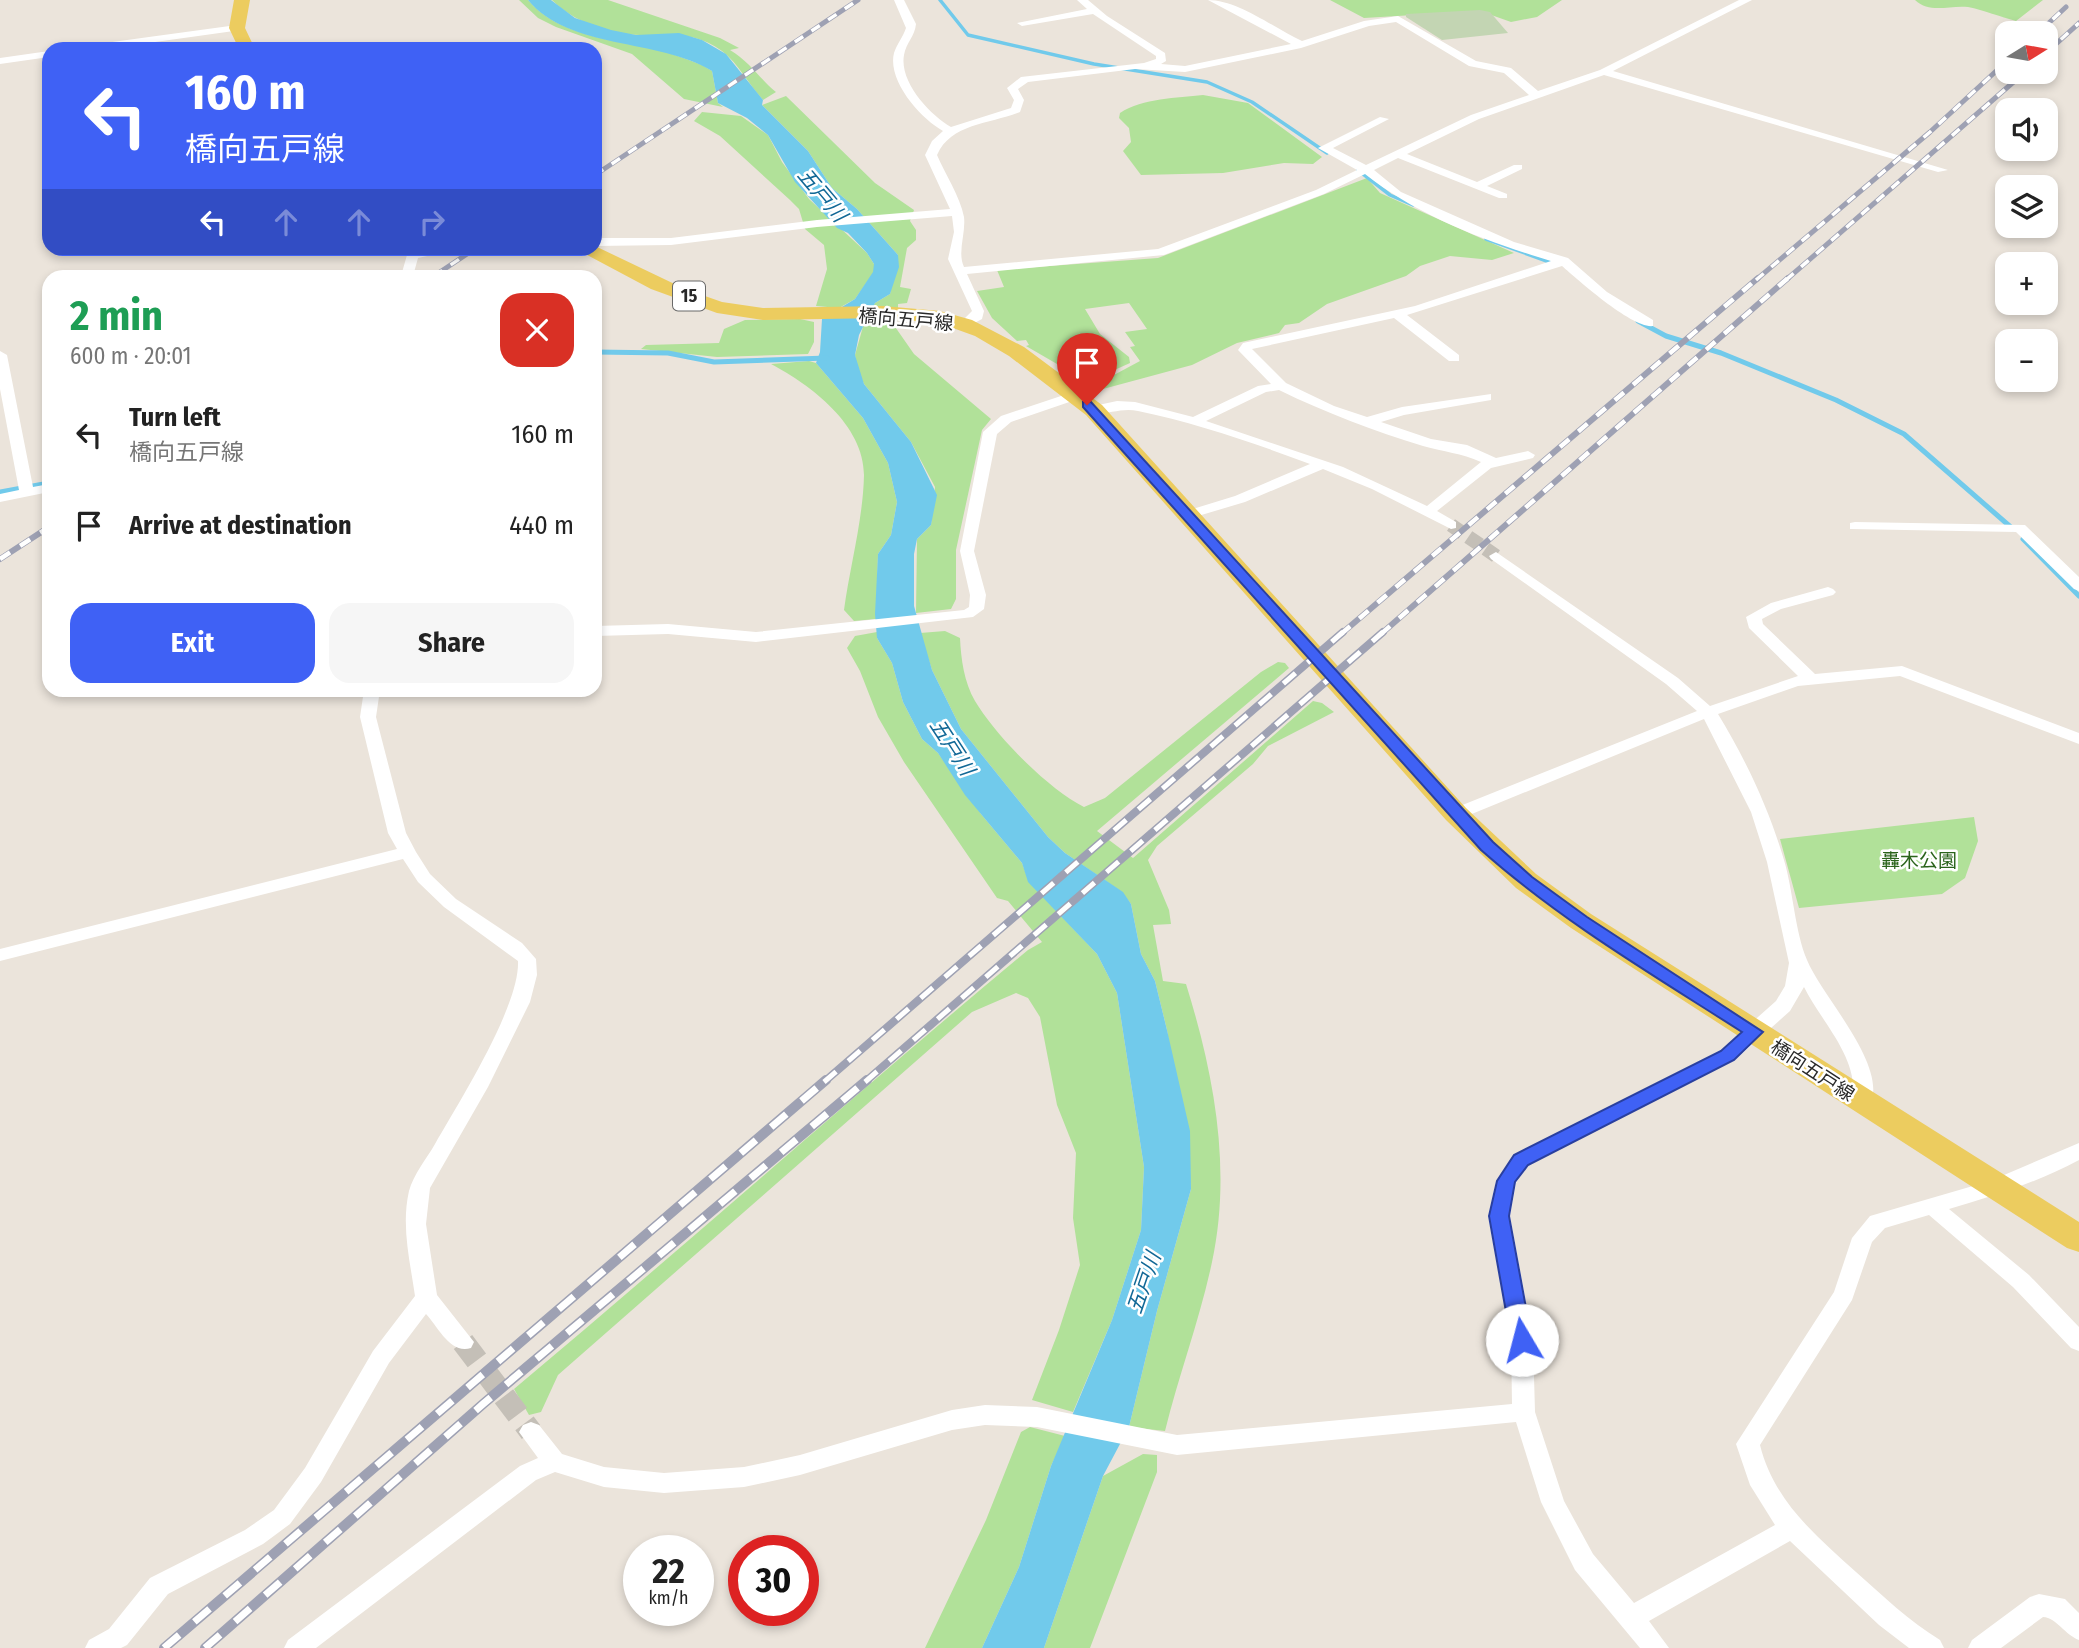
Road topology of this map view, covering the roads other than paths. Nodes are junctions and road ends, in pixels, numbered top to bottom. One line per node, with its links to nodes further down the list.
1 (242, 0): 8 (main road)
2 (899, 0): 18 (street)
3 (1082, 0): 6 (street)
4 (1213, 0): 11 (street)
5 (1747, 0): 15 (street)
6 (1095, 11): 7 (street); 14 (street)
7 (1022, 23)
8 (237, 28): 9 (street); 10 (main road)
9 (134, 42)
10 (244, 42)
11 (1301, 45): 14 (street); 16 (street)
12 (42, 55): 13 (street)
13 (0, 61)
14 (1147, 66): 18 (street)
15 (1604, 72): 16 (street); 21 (street)
16 (1535, 94): 19 (street)
17 (1384, 119): 22 (street)
18 (949, 130): 25 (street)
19 (1400, 155): 22 (street); 23 (street)
20 (1518, 167): 23 (street)
21 (1942, 170)
22 (1368, 171): 28 (street); 29 (street)
23 (1479, 185): 24 (street)
24 (1503, 195)
25 (957, 212): 26 (street); 29 (street)
26 (602, 242)
27 (601, 256): 32 (main road, 橋向五戸線 / 15)
28 (1564, 261): 30 (street); 31 (street)
29 (958, 271): 32 (street)
30 (1397, 314): 34 (street); 35 (street)
31 (1648, 323)
32 (965, 324): 37 (main road, 橋向五戸線 / 15)
33 (0, 355): 44 (street)
34 (1454, 358)
35 (1281, 386): 38 (street); 39 (street)
36 (1486, 397): 38 (street)
37 (1085, 403): 39 (street); 47 (main road, 橋向五戸線 / 15); 53 (street)
38 (1370, 421): 41 (street)
39 (1193, 422): 42 (street)
40 (1528, 455): 41 (street)
41 (1493, 462): 46 (street)
42 (1320, 465): 46 (street); 47 (street)
43 (42, 490): 44 (street)
44 (26, 493): 45 (street)
45 (0, 498)
46 (1429, 511): 48 (street)
47 (1188, 515): 58 (main road, 橋向五戸線 / 15)
48 (1451, 525)
49 (1855, 526): 51 (street)
50 (1496, 556): 56 (street)
51 (2079, 586)
52 (1828, 592): 54 (street)
53 (602, 631)
54 (1811, 679): 56 (street); 57 (street)
55 (371, 697): 59 (street)
56 (1708, 712): 58 (street); 61 (street)
57 (2079, 739)
58 (1456, 814): 62 (main road, 橋向五戸線 / 15)
59 (407, 852): 60 (street); 68 (street)
60 (0, 955)
61 (1798, 963): 62 (street); 63 (street)
62 (1754, 1032): 63 (main road, 橋向五戸線 / 15); 71 (street)
63 (1862, 1102): 65 (main road, 橋向五戸線 / 15)
64 (2079, 1151): 65 (street)
65 (1996, 1187): 66 (street); 67 (main road, 橋向五戸線 / 15)
66 (1932, 1206): 70 (street); 74 (street)
67 (2079, 1239)
68 (426, 1298): 69 (street); 77 (street)
69 (463, 1342)
70 (2079, 1342)
71 (1524, 1412): 73 (street); 75 (street)
72 (531, 1432): 73 (street)
73 (554, 1462): 78 (street)
74 (1791, 1528): 75 (street); 80 (street)
75 (1631, 1618): 79 (street)
76 (2079, 1629): 81 (street)
77 (115, 1644)
78 (297, 1648)
79 (1656, 1648)
80 (1931, 1648)
81 (1982, 1648)

